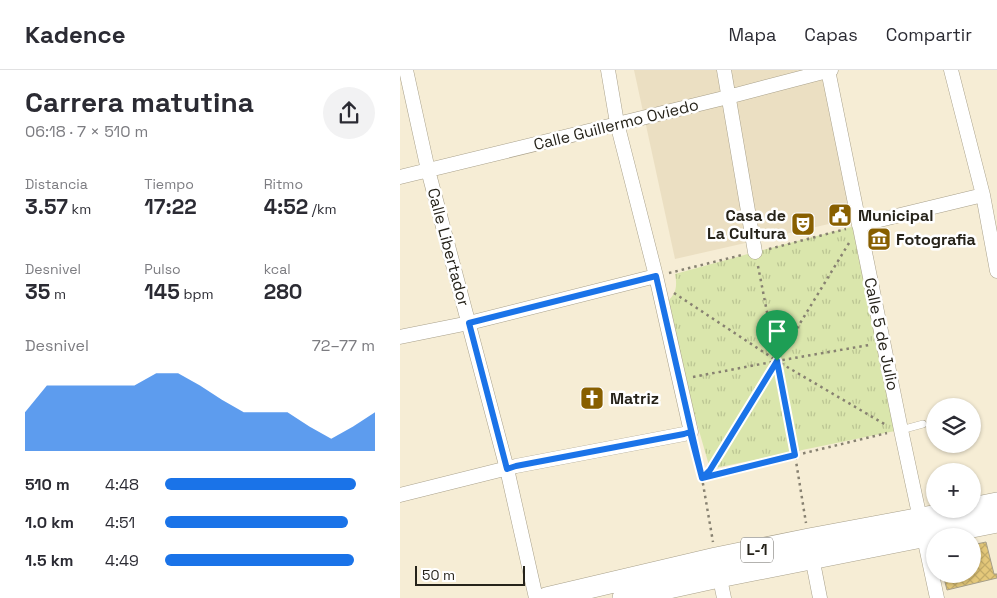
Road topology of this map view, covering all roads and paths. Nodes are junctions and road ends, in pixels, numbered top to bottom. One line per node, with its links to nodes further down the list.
1 (406, 70): 8 (street, Calle Libertador)
2 (608, 70): 7 (street)
3 (724, 70): 6 (street)
4 (829, 70): 6 (street, Calle Guillermo Oviedo); 11 (street, Calle 5 de Julio)
5 (951, 70): 10 (street)
6 (728, 97): 7 (street, Calle Guillermo Oviedo); 12 (street)
7 (617, 124): 8 (street, Calle Guillermo Oviedo); 14 (street)
8 (428, 170): 9 (street, Calle Guillermo Oviedo); 16 (street, Calle Libertador)
9 (400, 177)
10 (983, 194): 11 (street); 13 (street)
11 (859, 226): 19 (path); 23 (street, Calle 5 de Julio)
12 (755, 252): 19 (path)
13 (997, 271)
14 (656, 276): 16 (street); 24 (street)
15 (674, 293): 19 (path)
16 (469, 323): 17 (street); 27 (street, Calle Libertador)
17 (400, 337)
18 (869, 345): 19 (path)
19 (777, 361): 20 (path); 22 (path); 26 (path); 28 (path)
20 (685, 379)
21 (923, 424): 23 (lane)
22 (887, 426)
23 (901, 430): 34 (street, Calle 5 de Julio)
24 (690, 432): 27 (street); 28 (path)
25 (886, 433): 26 (path)
26 (795, 455): 28 (path); 35 (path)
27 (507, 469): 29 (street); 37 (street, Calle Libertador)
28 (702, 478): 36 (path)
29 (400, 495)
30 (997, 503): 31 (main road, L-1)
31 (981, 506)
32 (946, 518): 34 (main road, L-1)
33 (997, 522): 34 (main road, L-1)
34 (922, 528): 35 (main road, L-1); 42 (street, Calle 5 de Julio)
35 (810, 542): 36 (main road, L-1); 41 (street)
36 (716, 561): 38 (main road, L-1); 39 (main road, L-1); 40 (street)
37 (536, 598)
38 (546, 598)
39 (623, 598)
40 (724, 598)
41 (820, 598)
42 (937, 598)

